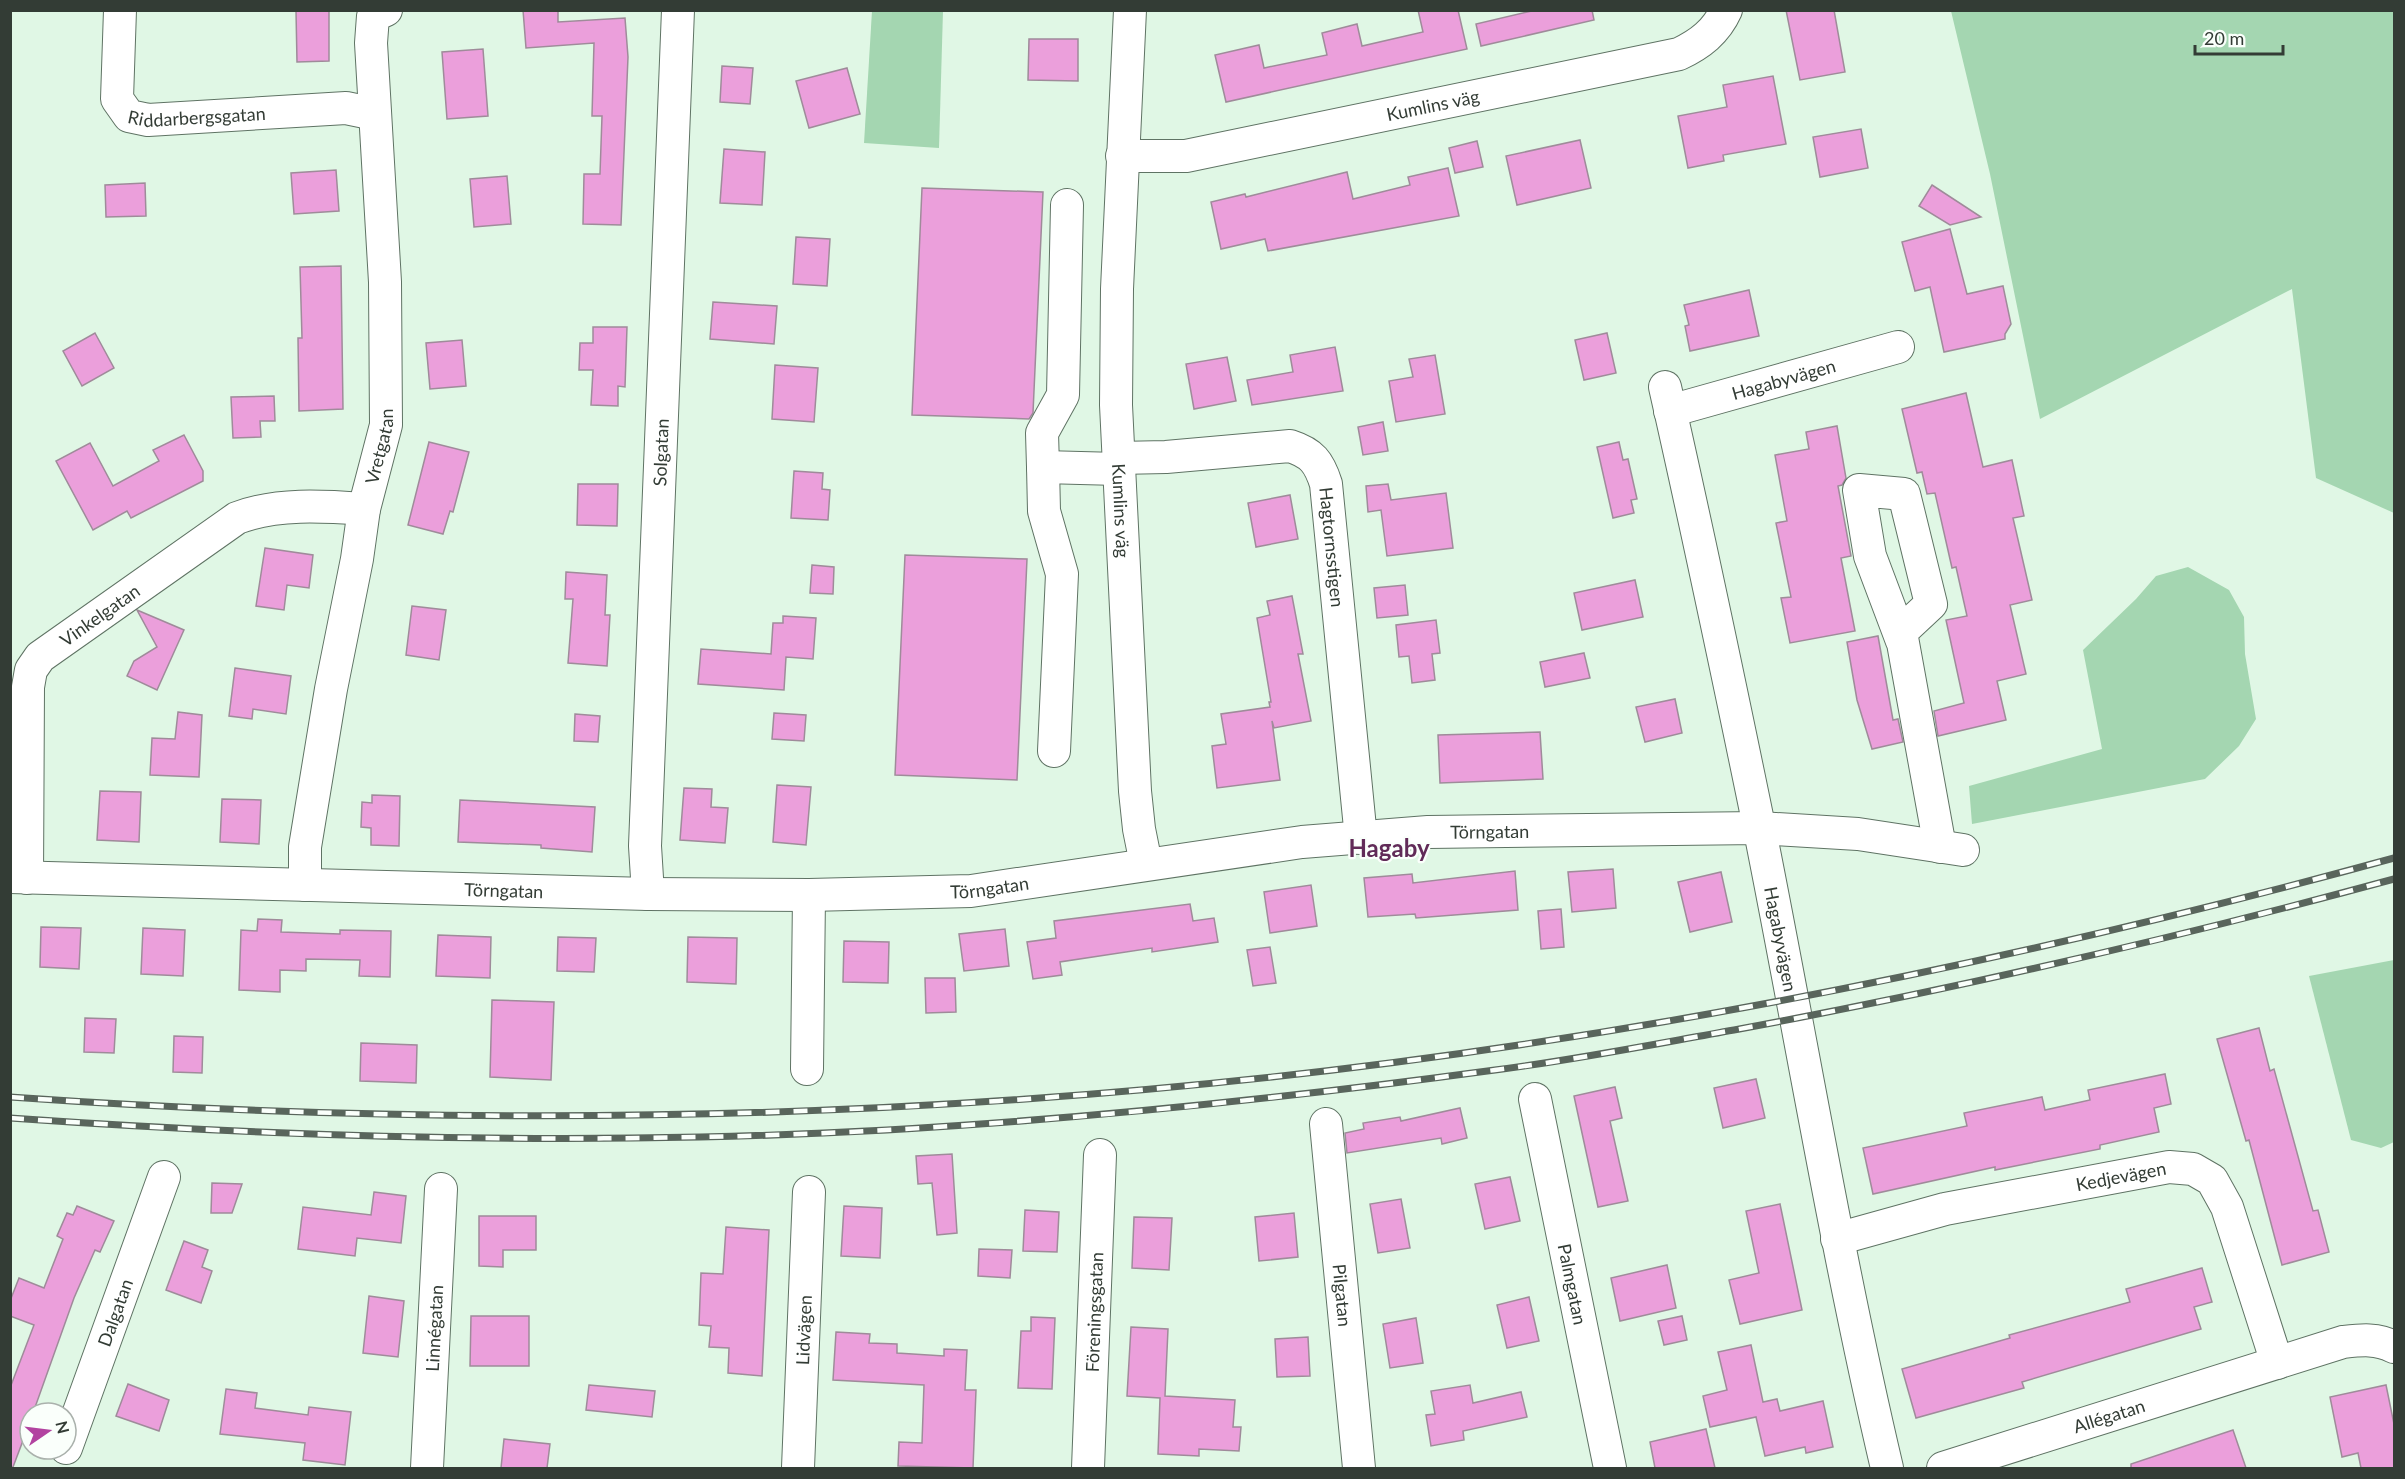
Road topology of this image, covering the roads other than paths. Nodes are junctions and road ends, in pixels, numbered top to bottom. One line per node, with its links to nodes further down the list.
1 (120, 10): 6 (street, Riddarbergsgatan)
2 (386, 10): 6 (street, Vretgatan)
3 (678, 10): 20 (street, Solgatan)
4 (1130, 10): 7 (street, Kumlins väg)
5 (1726, 10): 7 (street, Kumlins väg)
6 (375, 114): 12 (street, Vretgatan)
7 (1122, 156): 10 (street, Kumlins väg)
8 (1067, 205): 11 (street)
9 (1898, 347): 15 (street, Hagabyvägen)
10 (1118, 464): 11 (street, Hagtornsstigen); 16 (street, Hagtornsstigen); 17 (street, Kumlins väg)
11 (1043, 467): 14 (street)
12 (364, 509): 18 (street, Vinkelgatan); 19 (street, Vretgatan)
13 (1902, 641): 15 (street, Törngatan)
14 (1054, 751)
15 (1759, 828): 16 (street, Törngatan); 29 (street, Hagabyvägen)
16 (1360, 838): 17 (street, Törngatan)
17 (1146, 864): 21 (street, Törngatan)
18 (19, 878): 19 (street, Törngatan)
19 (305, 885): 20 (street, Törngatan)
20 (648, 894): 21 (street, Törngatan)
21 (809, 895): 22 (street)
22 (807, 1070)
23 (1535, 1099): 37 (street, Palmgatan)
24 (1326, 1124): 36 (street, Pilgatan)
25 (1100, 1155): 35 (street, Föreningsgatan)
26 (164, 1177): 32 (street, Dalgatan)
27 (441, 1189): 33 (street, Linnégatan)
28 (809, 1192): 34 (street, Lidvägen)
29 (1837, 1239): 31 (street, Kedjevägen); 38 (street, Hagabyvägen)
30 (2394, 1347): 31 (street, Allégatan)
31 (2277, 1363): 39 (street, Allégatan)
32 (78, 1415)
33 (427, 1468)
34 (798, 1468)
35 (1088, 1468)
36 (1359, 1468)
37 (1610, 1468)
38 (1887, 1468)
39 (1942, 1468)

